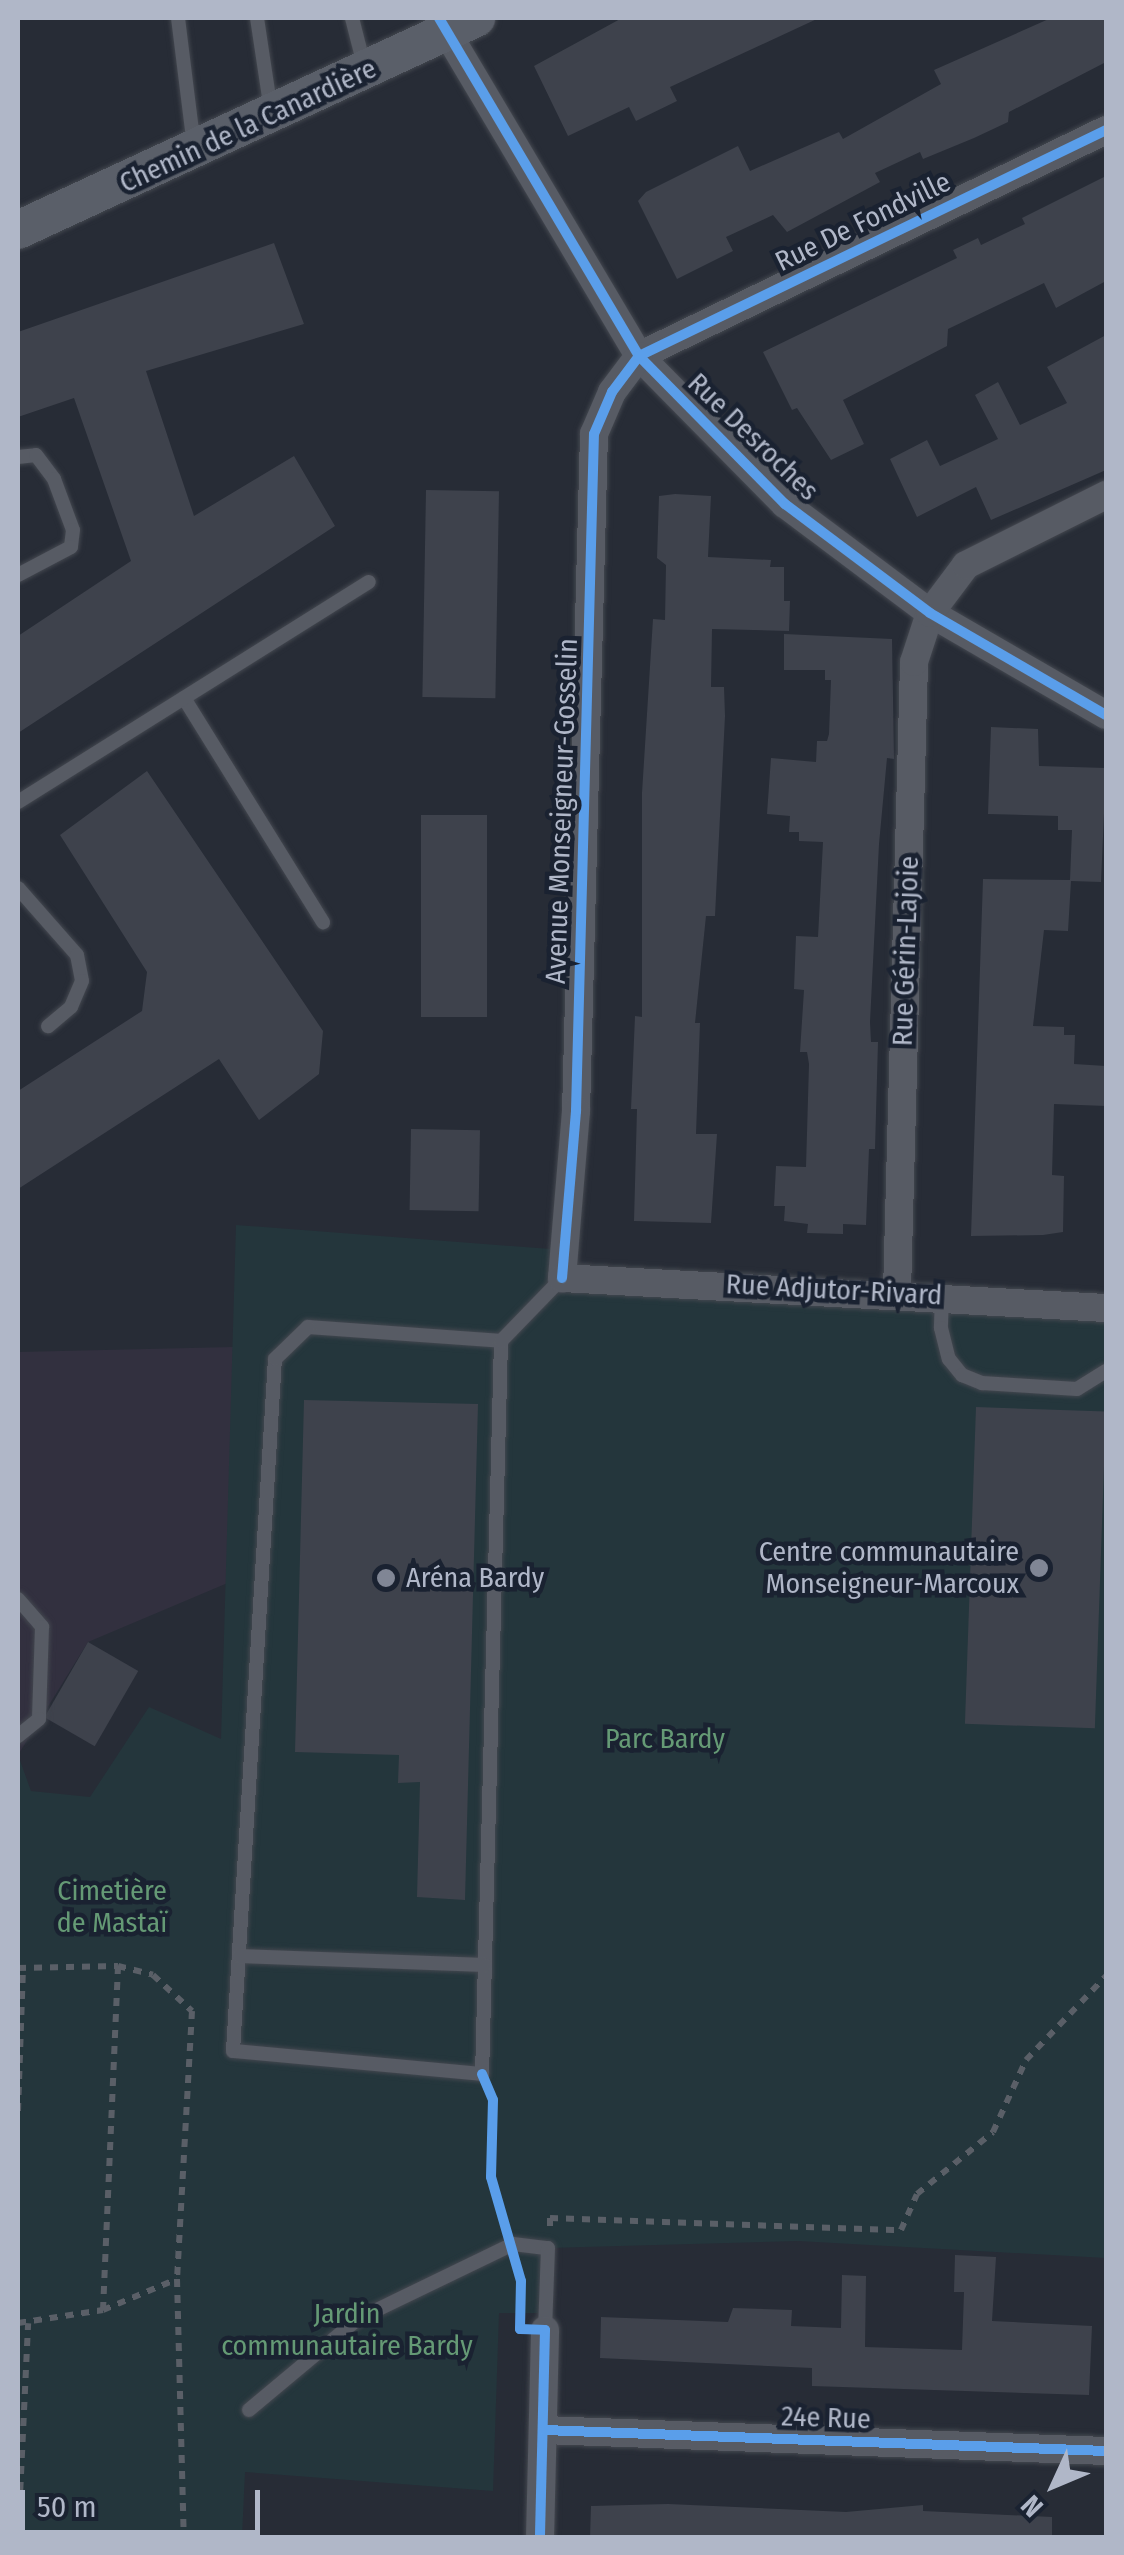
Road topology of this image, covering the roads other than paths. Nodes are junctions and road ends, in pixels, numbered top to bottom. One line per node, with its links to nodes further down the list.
1 (178, 18): 8 (lane)
2 (257, 18): 6 (lane)
3 (352, 18): 5 (lane)
4 (453, 23): 5 (main road, Chemin de la Canardière); 10 (street, Rue Desroches)
5 (365, 71): 6 (main road, Chemin de la Canardière)
6 (272, 116): 8 (main road, Chemin de la Canardière)
7 (1106, 130): 10 (street, Rue De Fondville)
8 (195, 152): 9 (main road, Chemin de la Canardière)
9 (18, 230)
10 (639, 356): 15 (street, Rue Desroches); 22 (street, Avenue Monseigneur-Gosselin)
11 (18, 457): 13 (lane)
12 (1106, 495): 15 (street, Rue Gérin-Lajoie)
13 (18, 575)
14 (369, 582): 16 (lane)
15 (930, 613): 17 (street, Rue Desroches); 23 (street, Rue Gérin-Lajoie)
16 (184, 698): 18 (lane); 20 (lane)
17 (1106, 714)
18 (18, 802)
19 (18, 888): 21 (lane)
20 (323, 922)
21 (48, 1026)
22 (562, 1278): 23 (street, Rue Adjutor-Rivard); 26 (lane)
23 (897, 1292): 24 (street, Rue Adjutor-Rivard)
24 (942, 1295): 25 (street, Rue Adjutor-Rivard); 27 (lane)
25 (1106, 1308)
26 (501, 1341): 30 (lane); 31 (lane)
27 (1106, 1371)
28 (18, 1598): 29 (lane)
29 (18, 1736)
30 (238, 1956): 31 (lane); 31 (lane)
31 (485, 1965)
32 (546, 2330): 33 (lane); 34 (street)
33 (249, 2410)
34 (544, 2430): 35 (street, 24e Rue); 36 (street)
35 (1106, 2451)
36 (540, 2538)

